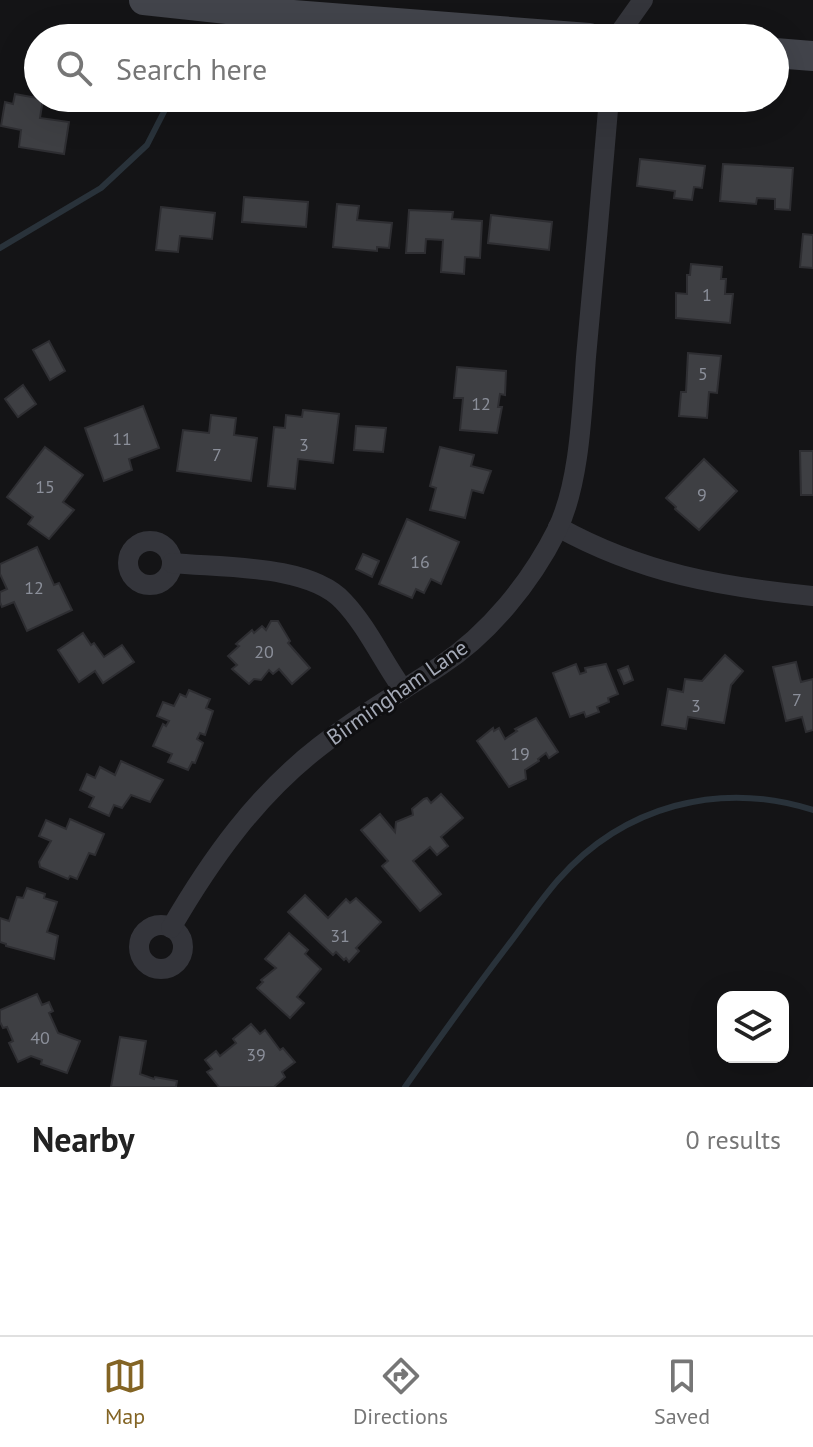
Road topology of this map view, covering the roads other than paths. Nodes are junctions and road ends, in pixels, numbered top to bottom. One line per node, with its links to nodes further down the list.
1 (144, 0): 3 (main road)
2 (643, 0): 4 (street)
3 (409, 24)
4 (626, 24)
5 (789, 54): 6 (main road)
6 (813, 56)
7 (608, 112): 8 (street, Birmingham Lane)
8 (558, 527): 10 (street); 11 (street, Birmingham Lane)
9 (172, 563): 11 (street)
10 (813, 596)
11 (402, 688): 12 (street, Birmingham Lane)
12 (171, 928)

